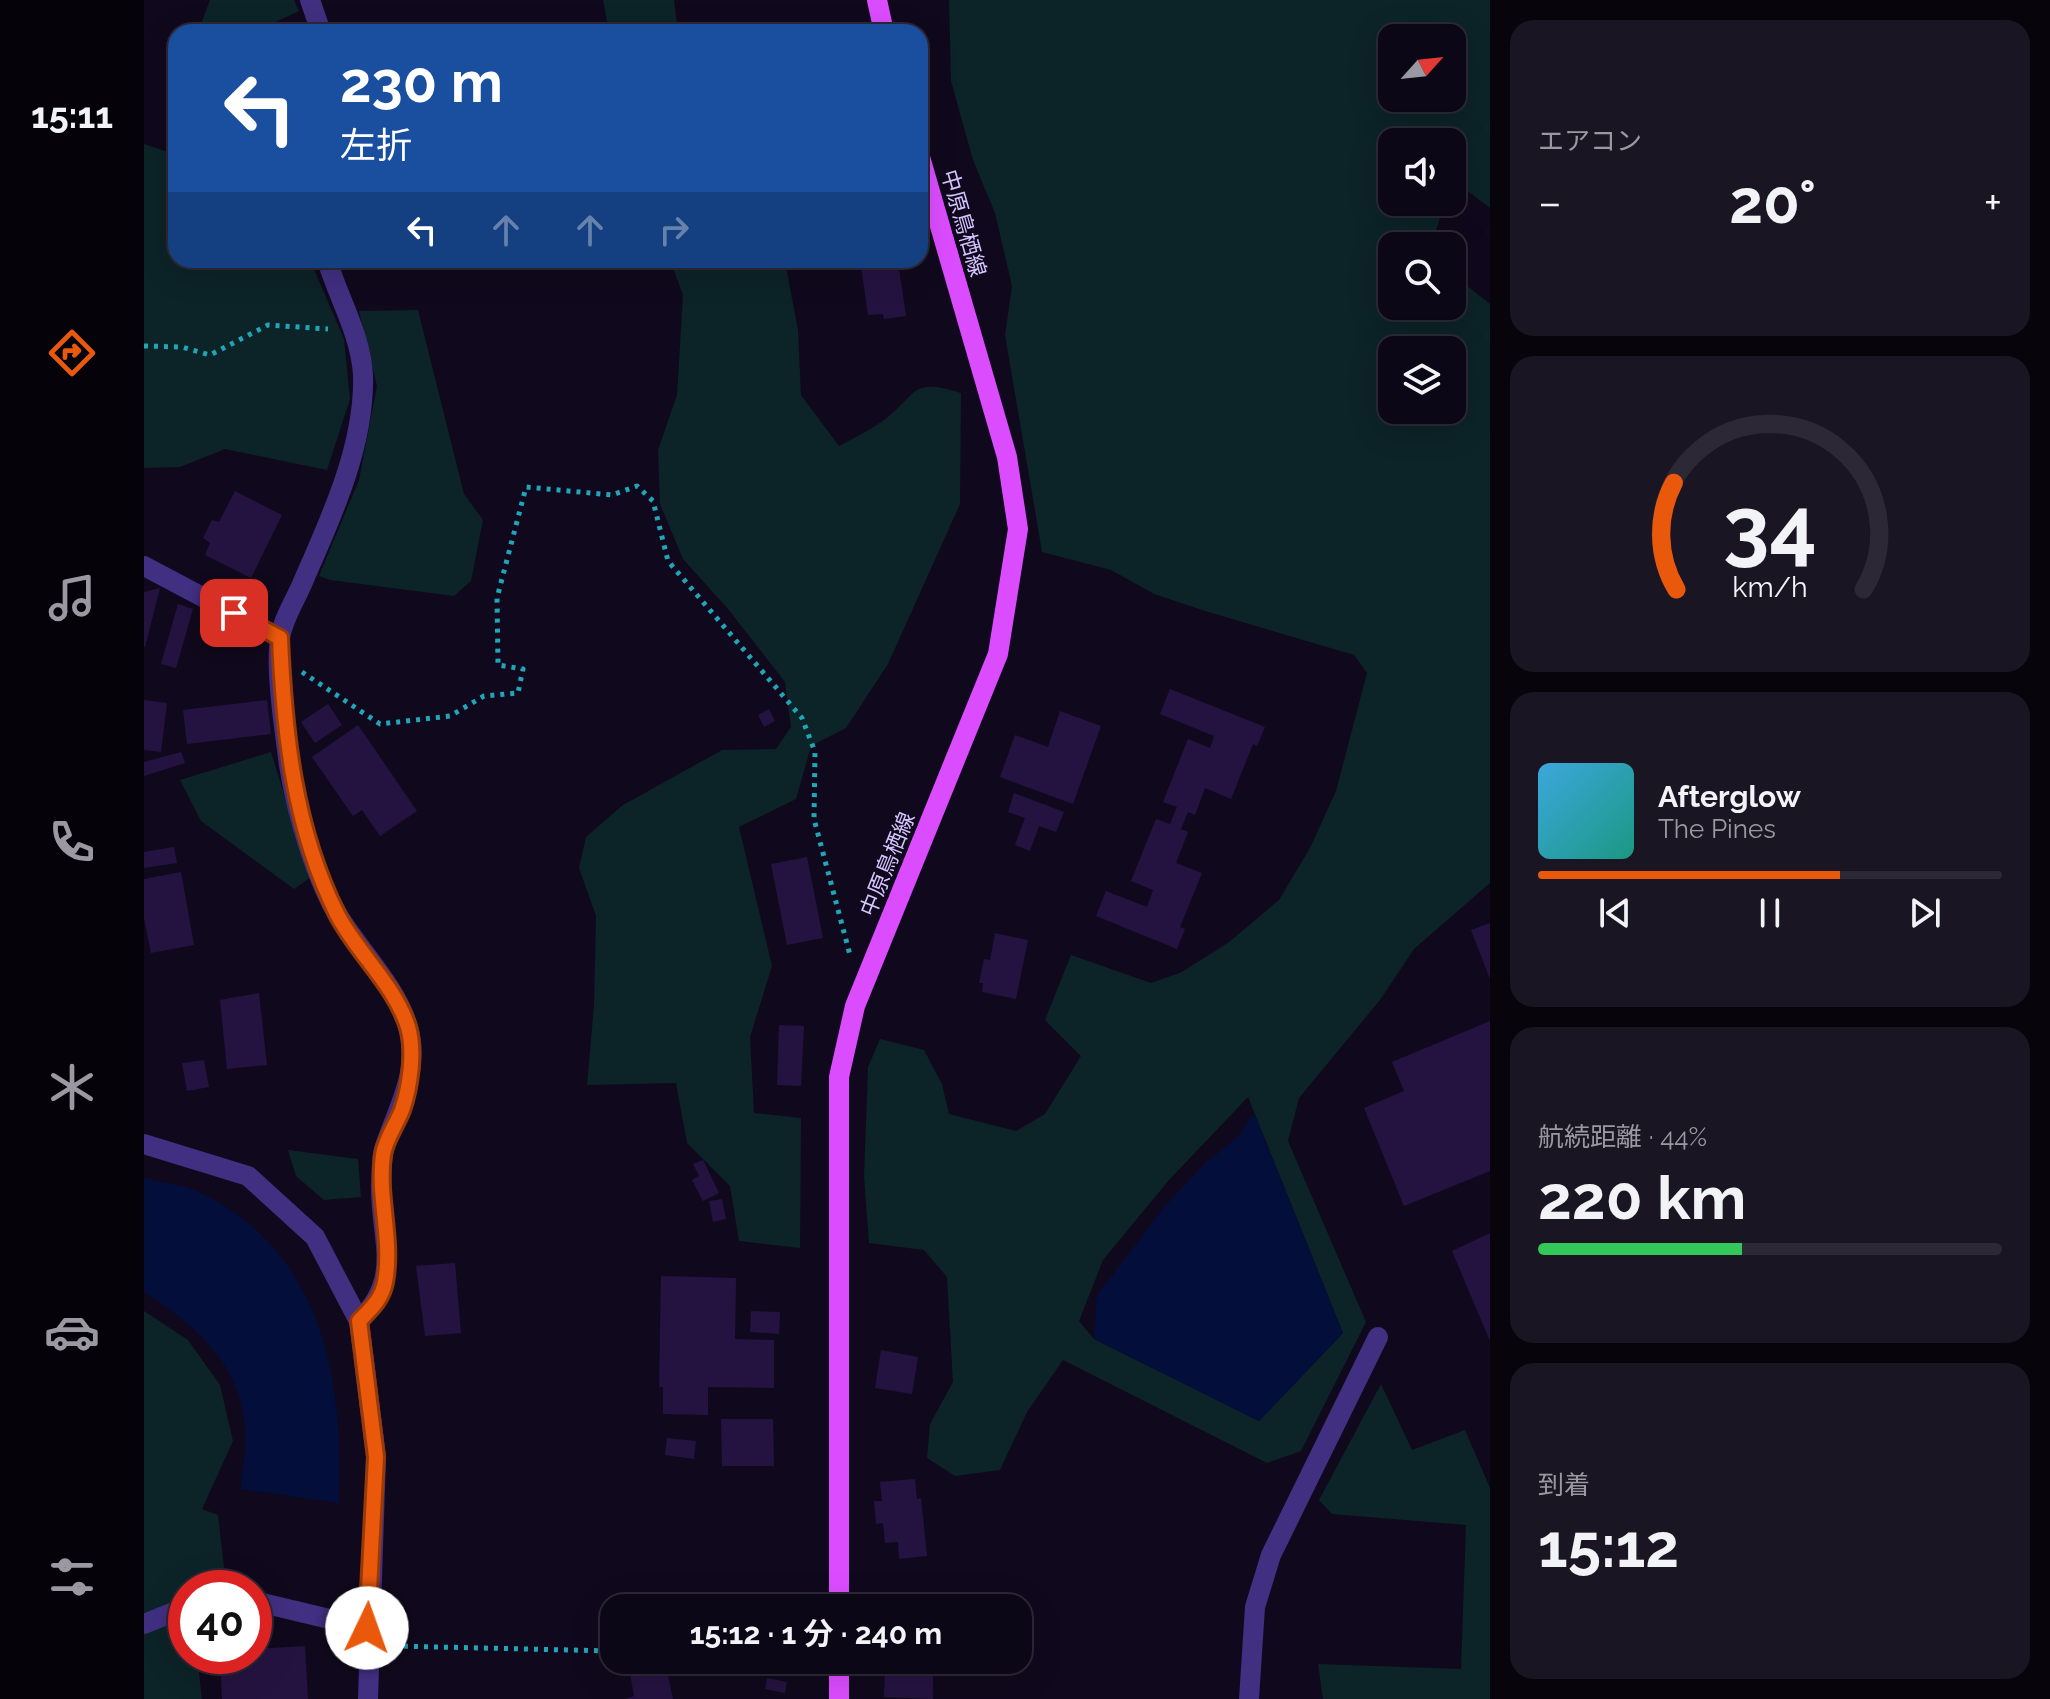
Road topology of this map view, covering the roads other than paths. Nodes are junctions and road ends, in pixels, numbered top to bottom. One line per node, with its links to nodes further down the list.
1 (310, 0): 3 (street)
2 (877, 0): 4 (main road)
3 (318, 24)
4 (882, 24)
5 (928, 185): 12 (main road, 中原鳥栖線)
6 (330, 268): 8 (street)
7 (144, 566): 8 (street)
8 (280, 638): 10 (street)
9 (144, 1144): 10 (street)
10 (359, 1321): 16 (street)
11 (1378, 1337): 20 (street)
12 (839, 1594)
13 (272, 1605): 16 (street)
14 (168, 1614): 15 (street)
15 (144, 1624)
16 (367, 1628): 18 (street)
17 (839, 1674): 19 (main road)
18 (368, 1699)
19 (839, 1699)
20 (1249, 1699)

